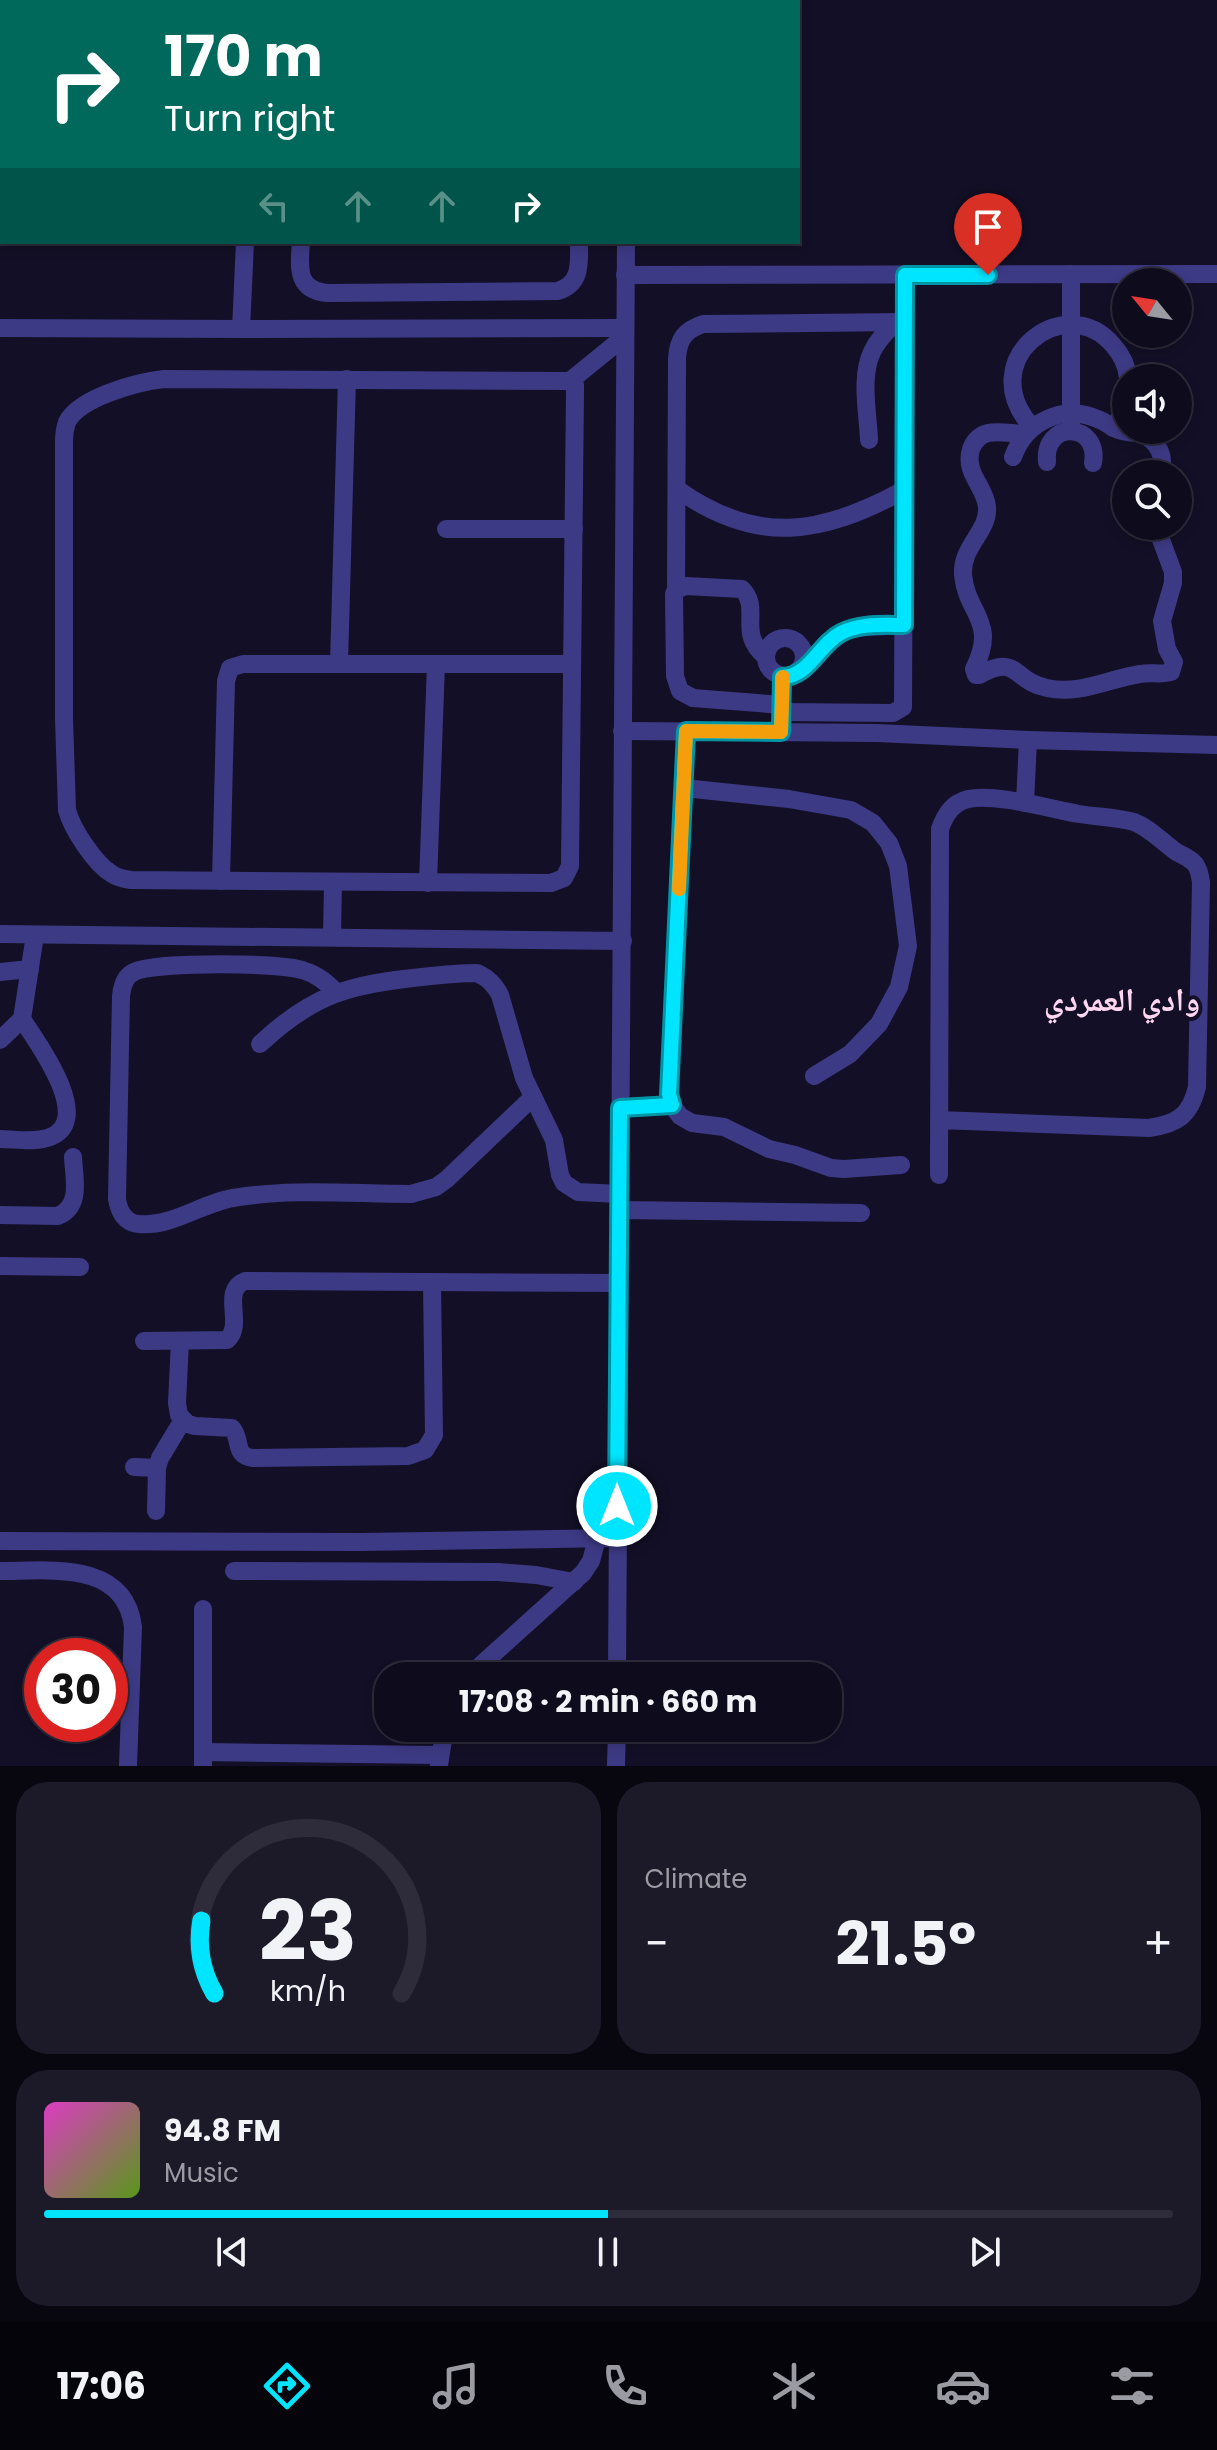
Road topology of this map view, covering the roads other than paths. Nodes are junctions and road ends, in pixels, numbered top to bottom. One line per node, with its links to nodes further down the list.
1 (245, 244): 12 (street)
2 (301, 244): 3 (street)
3 (579, 244)
4 (626, 244): 7 (street)
5 (1071, 274): 6 (street); 8 (street); 10 (street)
6 (1217, 274)
7 (625, 275): 8 (street); 13 (street)
8 (905, 275): 9 (street)
9 (900, 322): 20 (street); 24 (street); 25 (street)
10 (1071, 325): 14 (street); 17 (street); 19 (street)
11 (0, 328): 12 (street)
12 (241, 329): 13 (street)
13 (624, 332): 16 (street); 38 (street)
14 (1123, 364)
15 (347, 379): 16 (street); 32 (street); 45 (street)
16 (570, 381): 27 (street)
17 (1071, 422): 18 (street); 19 (street); 22 (street); 23 (street)
18 (1112, 427)
19 (1029, 430): 21 (street); 28 (street)
20 (869, 440)
21 (1013, 457)
22 (1047, 462)
23 (1093, 463)
24 (677, 489): 25 (street); 29 (street)
25 (904, 490): 30 (street)
26 (446, 529): 27 (street)
27 (574, 529): 34 (street)
28 (1161, 540)
29 (676, 590): 31 (street); 37 (street)
30 (904, 625): 35 (street); 37 (street)
31 (766, 657): 35 (street); 36 (street)
32 (339, 664): 33 (street); 45 (street)
33 (436, 664): 34 (street); 47 (street)
34 (572, 664): 47 (street)
35 (800, 670): 36 (street)
36 (782, 677): 37 (street)
37 (782, 708): 40 (street)
38 (622, 731): 39 (street); 51 (street)
39 (686, 731): 40 (street); 43 (street)
40 (781, 732): 41 (street)
41 (1028, 740): 42 (street); 44 (street)
42 (1217, 745)
43 (684, 788): 58 (street); 60 (street)
44 (1025, 803): 62 (street); 62 (street)
45 (221, 881): 46 (street)
46 (333, 883): 47 (street); 50 (street)
47 (428, 883)
48 (0, 934): 49 (street)
49 (35, 935): 50 (street); 52 (street)
50 (332, 937): 51 (street)
51 (623, 941): 61 (street)
52 (30, 969): 53 (street); 55 (street)
53 (0, 972)
54 (336, 992): 57 (street); 59 (street); 59 (street)
55 (22, 1019): 56 (street); 63 (street)
56 (0, 1040)
57 (260, 1044)
58 (814, 1076)
59 (533, 1097): 67 (street)
60 (672, 1105): 61 (street); 65 (street)
61 (620, 1108): 67 (street)
62 (939, 1120): 66 (street)
63 (0, 1139)
64 (73, 1157): 69 (street)
65 (901, 1165)
66 (939, 1175)
67 (619, 1202): 68 (street); 73 (street)
68 (861, 1213)
69 (0, 1215)
70 (0, 1266): 71 (street)
71 (80, 1267)
72 (432, 1282): 73 (street); 75 (street); 76 (street)
73 (618, 1283): 80 (street)
74 (144, 1341): 75 (street)
75 (180, 1341): 76 (street)
76 (183, 1420): 78 (street)
77 (134, 1467): 78 (street)
78 (157, 1468): 79 (street)
79 (156, 1511)
80 (617, 1538): 81 (street); 88 (street)
81 (597, 1539): 82 (street); 85 (street)
82 (0, 1541)
83 (0, 1571): 92 (street)
84 (234, 1571): 85 (street)
85 (574, 1582): 87 (street)
86 (203, 1609): 90 (street)
87 (484, 1662)
88 (617, 1662)
89 (617, 1742): 93 (street)
90 (203, 1759): 91 (street)
91 (439, 1760)
92 (128, 1766)
93 (616, 1766)

